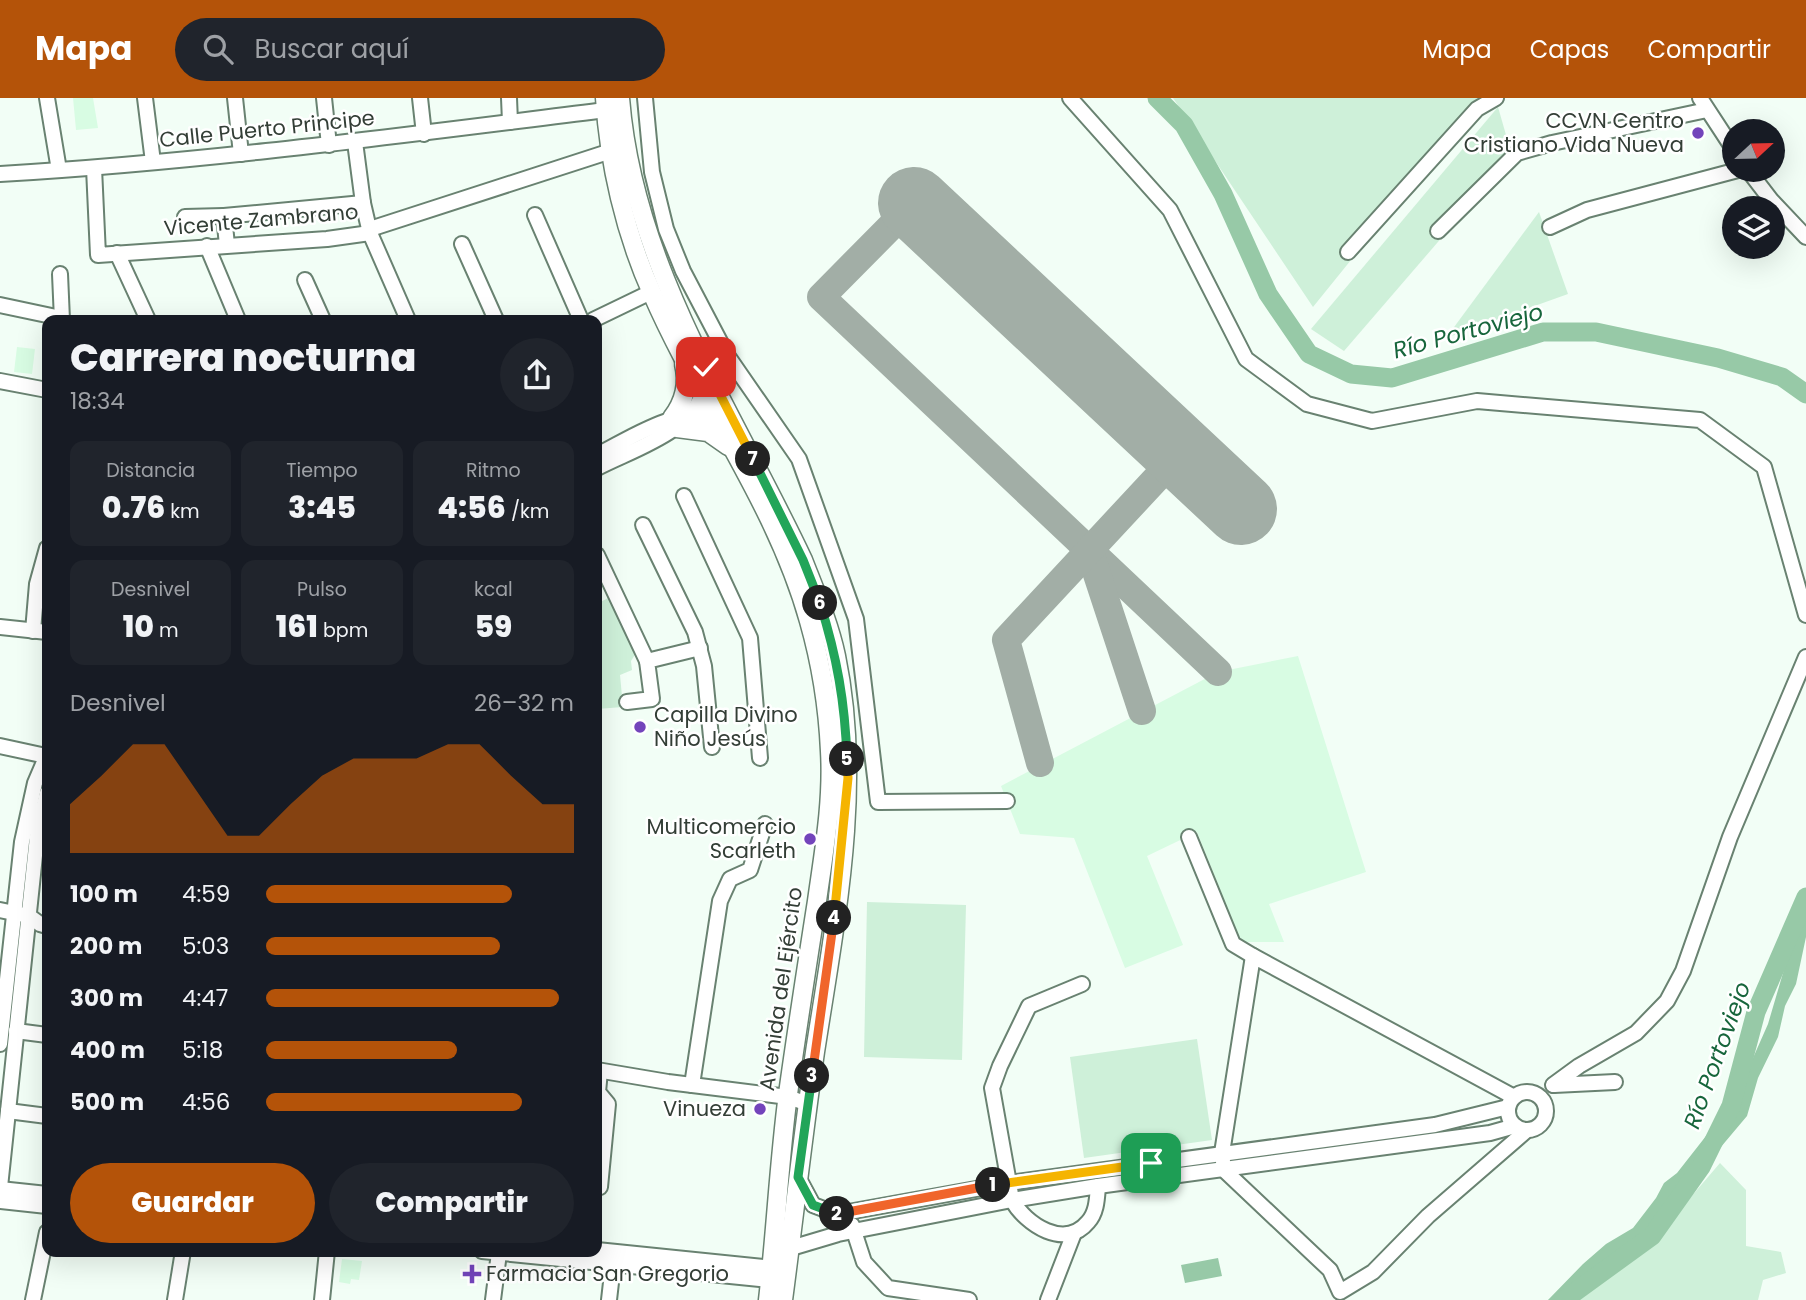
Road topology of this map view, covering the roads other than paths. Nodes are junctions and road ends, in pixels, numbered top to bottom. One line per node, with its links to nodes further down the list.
1 (47, 98): 21 (street)
2 (145, 98): 19 (street)
3 (235, 98): 18 (street)
4 (324, 98): 16 (street)
5 (419, 98): 14 (street)
6 (509, 98): 12 (street)
7 (645, 98): 78 (street)
8 (1070, 98): 66 (street)
9 (1496, 98): 36 (street)
10 (613, 104): 12 (street, Calle Puerto Principe); 17 (main road, Avenida del Ejército)
11 (1703, 104): 13 (street); 31 (street)
12 (510, 122): 14 (street, Calle Puerto Principe)
13 (1722, 132)
14 (424, 134): 15 (street, Calle Puerto Principe)
15 (355, 142): 16 (street, Calle Puerto Principe); 25 (street)
16 (329, 145): 18 (street, Calle Puerto Principe)
17 (619, 150): 30 (street, Vicente Zambrano); 40 (main road, Avenida del Ejército); 52 (main road, Avenida del Ejército)
18 (241, 154): 19 (street, Calle Puerto Principe)
19 (153, 162): 20 (street, Calle Puerto Principe)
20 (94, 168): 21 (street, Calle Puerto Principe); 37 (street)
21 (59, 170): 22 (street, Calle Puerto Principe)
22 (0, 174)
23 (1722, 174): 29 (street)
24 (1757, 182): 32 (street)
25 (363, 203): 27 (street); 30 (street)
26 (535, 215): 49 (street)
27 (224, 216): 28 (street); 34 (street)
28 (185, 217)
29 (1550, 227)
30 (370, 231): 34 (street, Vicente Zambrano); 47 (street)
31 (1438, 231)
32 (1806, 237)
33 (462, 244): 48 (street)
34 (227, 245): 35 (street, Vicente Zambrano)
35 (207, 247): 37 (street, Vicente Zambrano); 45 (street)
36 (1348, 252)
37 (117, 253): 44 (street)
38 (60, 274): 43 (street)
39 (305, 280): 46 (street)
40 (651, 292): 50 (street); 51 (main road, Avenida del Ejército)
41 (0, 305): 42 (street)
42 (44, 315)
43 (61, 315)
44 (146, 315)
45 (236, 315)
46 (321, 315)
47 (406, 315)
48 (494, 315)
49 (580, 315)
50 (602, 316)
51 (681, 350): 55 (main road, Avenida del Ejército); 58 (main road)
52 (706, 367): 55 (street); 59 (main road, Avenida del Ejército)
53 (0, 381): 54 (street)
54 (42, 389)
55 (703, 393): 56 (street); 57 (main road, Avenida del Ejército)
56 (691, 416): 57 (street); 58 (street)
57 (717, 419): 59 (main road, Avenida del Ejército)
58 (674, 423): 59 (main road); 60 (street); 61 (street)
59 (739, 447): 94 (main road, Avenida del Ejército); 97 (main road, Avenida del Ejército)
60 (602, 453)
61 (602, 465)
62 (684, 496): 76 (street)
63 (643, 525): 69 (street)
64 (602, 565): 71 (street)
65 (42, 566): 68 (street)
66 (1806, 615)
67 (0, 626): 68 (street)
68 (40, 631)
69 (700, 648): 71 (street); 74 (street)
70 (1806, 657): 92 (street)
71 (648, 661): 72 (street)
72 (627, 702)
73 (0, 746): 75 (street)
74 (712, 747)
75 (42, 755)
76 (760, 758)
77 (42, 770): 82 (street)
78 (1007, 801)
79 (42, 812): 82 (street)
80 (765, 824): 91 (street)
81 (1189, 837): 83 (street)
82 (21, 921): 85 (street); 86 (street)
83 (1253, 956): 96 (street); 101 (street)
84 (1082, 984): 105 (street)
85 (2, 1000): 88 (street)
86 (16, 1031): 87 (street); 98 (street)
87 (42, 1034)
88 (0, 1044)
89 (602, 1072): 91 (street)
90 (1615, 1082): 92 (street)
91 (692, 1085): 94 (street)
92 (1553, 1085): 95 (street)
93 (602, 1097): 102 (street)
94 (788, 1097): 97 (street); 123 (main road, Avenida del Ejército)
95 (1543, 1099): 96 (street); 100 (street)
96 (1511, 1102): 100 (street); 101 (street)
97 (808, 1104): 104 (main road, Avenida del Ejército)
98 (8, 1111): 99 (street); 107 (street)
99 (42, 1114)
100 (1521, 1128): 103 (street); 124 (street)
101 (1222, 1153): 103 (street); 105 (street)
102 (602, 1166)
103 (1224, 1170): 106 (street); 124 (street)
104 (798, 1177): 112 (street); 115 (main road, Avenida del Ejército)
105 (1009, 1183): 109 (street); 112 (street)
106 (1098, 1186): 109 (street); 114 (street)
107 (0, 1188): 108 (street)
108 (42, 1193)
109 (1012, 1200): 113 (street); 114 (street)
110 (0, 1201): 111 (street)
111 (42, 1205)
112 (850, 1212): 113 (street)
113 (853, 1232): 115 (street); 132 (street)
114 (1074, 1233): 133 (street)
115 (790, 1248): 123 (main road, Avenida del Ejército)
116 (602, 1252): 122 (street)
117 (42, 1256): 125 (street)
118 (182, 1257): 126 (street)
119 (326, 1257): 127 (street)
120 (498, 1257): 128 (street)
121 (602, 1257): 122 (street)
122 (614, 1257): 123 (street); 129 (street)
123 (778, 1275): 130 (main road, Avenida del Ejército); 131 (main road, Avenida del Ejército)
124 (1339, 1296)
125 (33, 1300)
126 (175, 1300)
127 (322, 1300)
128 (493, 1300)
129 (609, 1300)
130 (768, 1300)
131 (783, 1300)
132 (969, 1300)
133 (1048, 1300)

